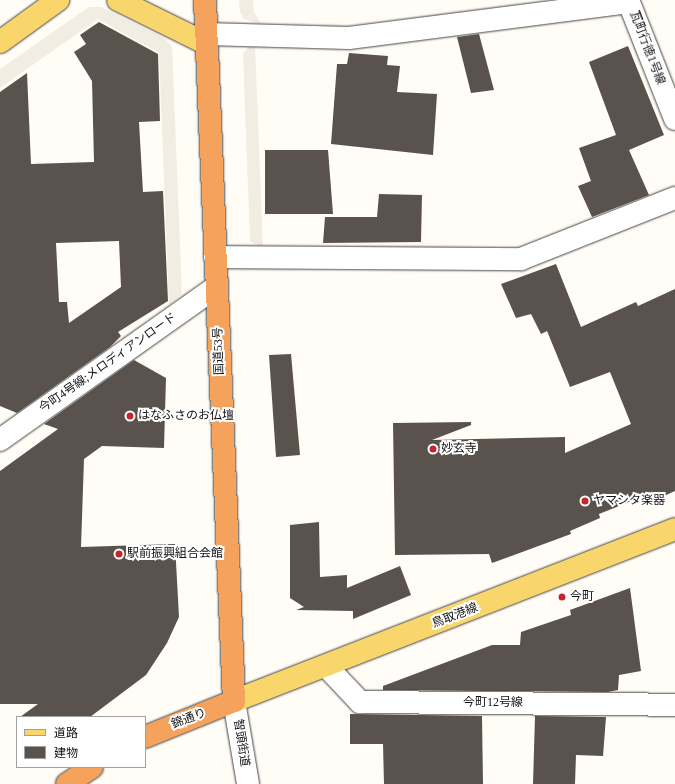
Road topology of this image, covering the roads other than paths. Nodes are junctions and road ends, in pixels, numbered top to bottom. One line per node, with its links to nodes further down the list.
1 (58, 0): 6 (main road)
2 (118, 0): 5 (main road)
3 (205, 0): 5 (highway, 国道53号)
4 (629, 1): 5 (street); 7 (street, 瓦町行徳1号線)
5 (206, 39): 9 (highway, 国道53号)
6 (0, 42)
7 (675, 119)
8 (675, 198): 9 (street)
9 (215, 257): 10 (highway, 国道53号)
10 (216, 287): 11 (street, 今町4号線;メロディアンロード); 14 (highway, 国道53号)
11 (0, 440)
12 (675, 529): 13 (main road, 鳥取港線)
13 (326, 666): 14 (main road, 鳥取港線); 15 (street, 今町12号線)
14 (234, 702): 16 (highway, 錦通り); 19 (street, 智頭街道)
15 (675, 705)
16 (146, 737)
17 (91, 768): 18 (highway)
18 (67, 784)
19 (248, 784)

